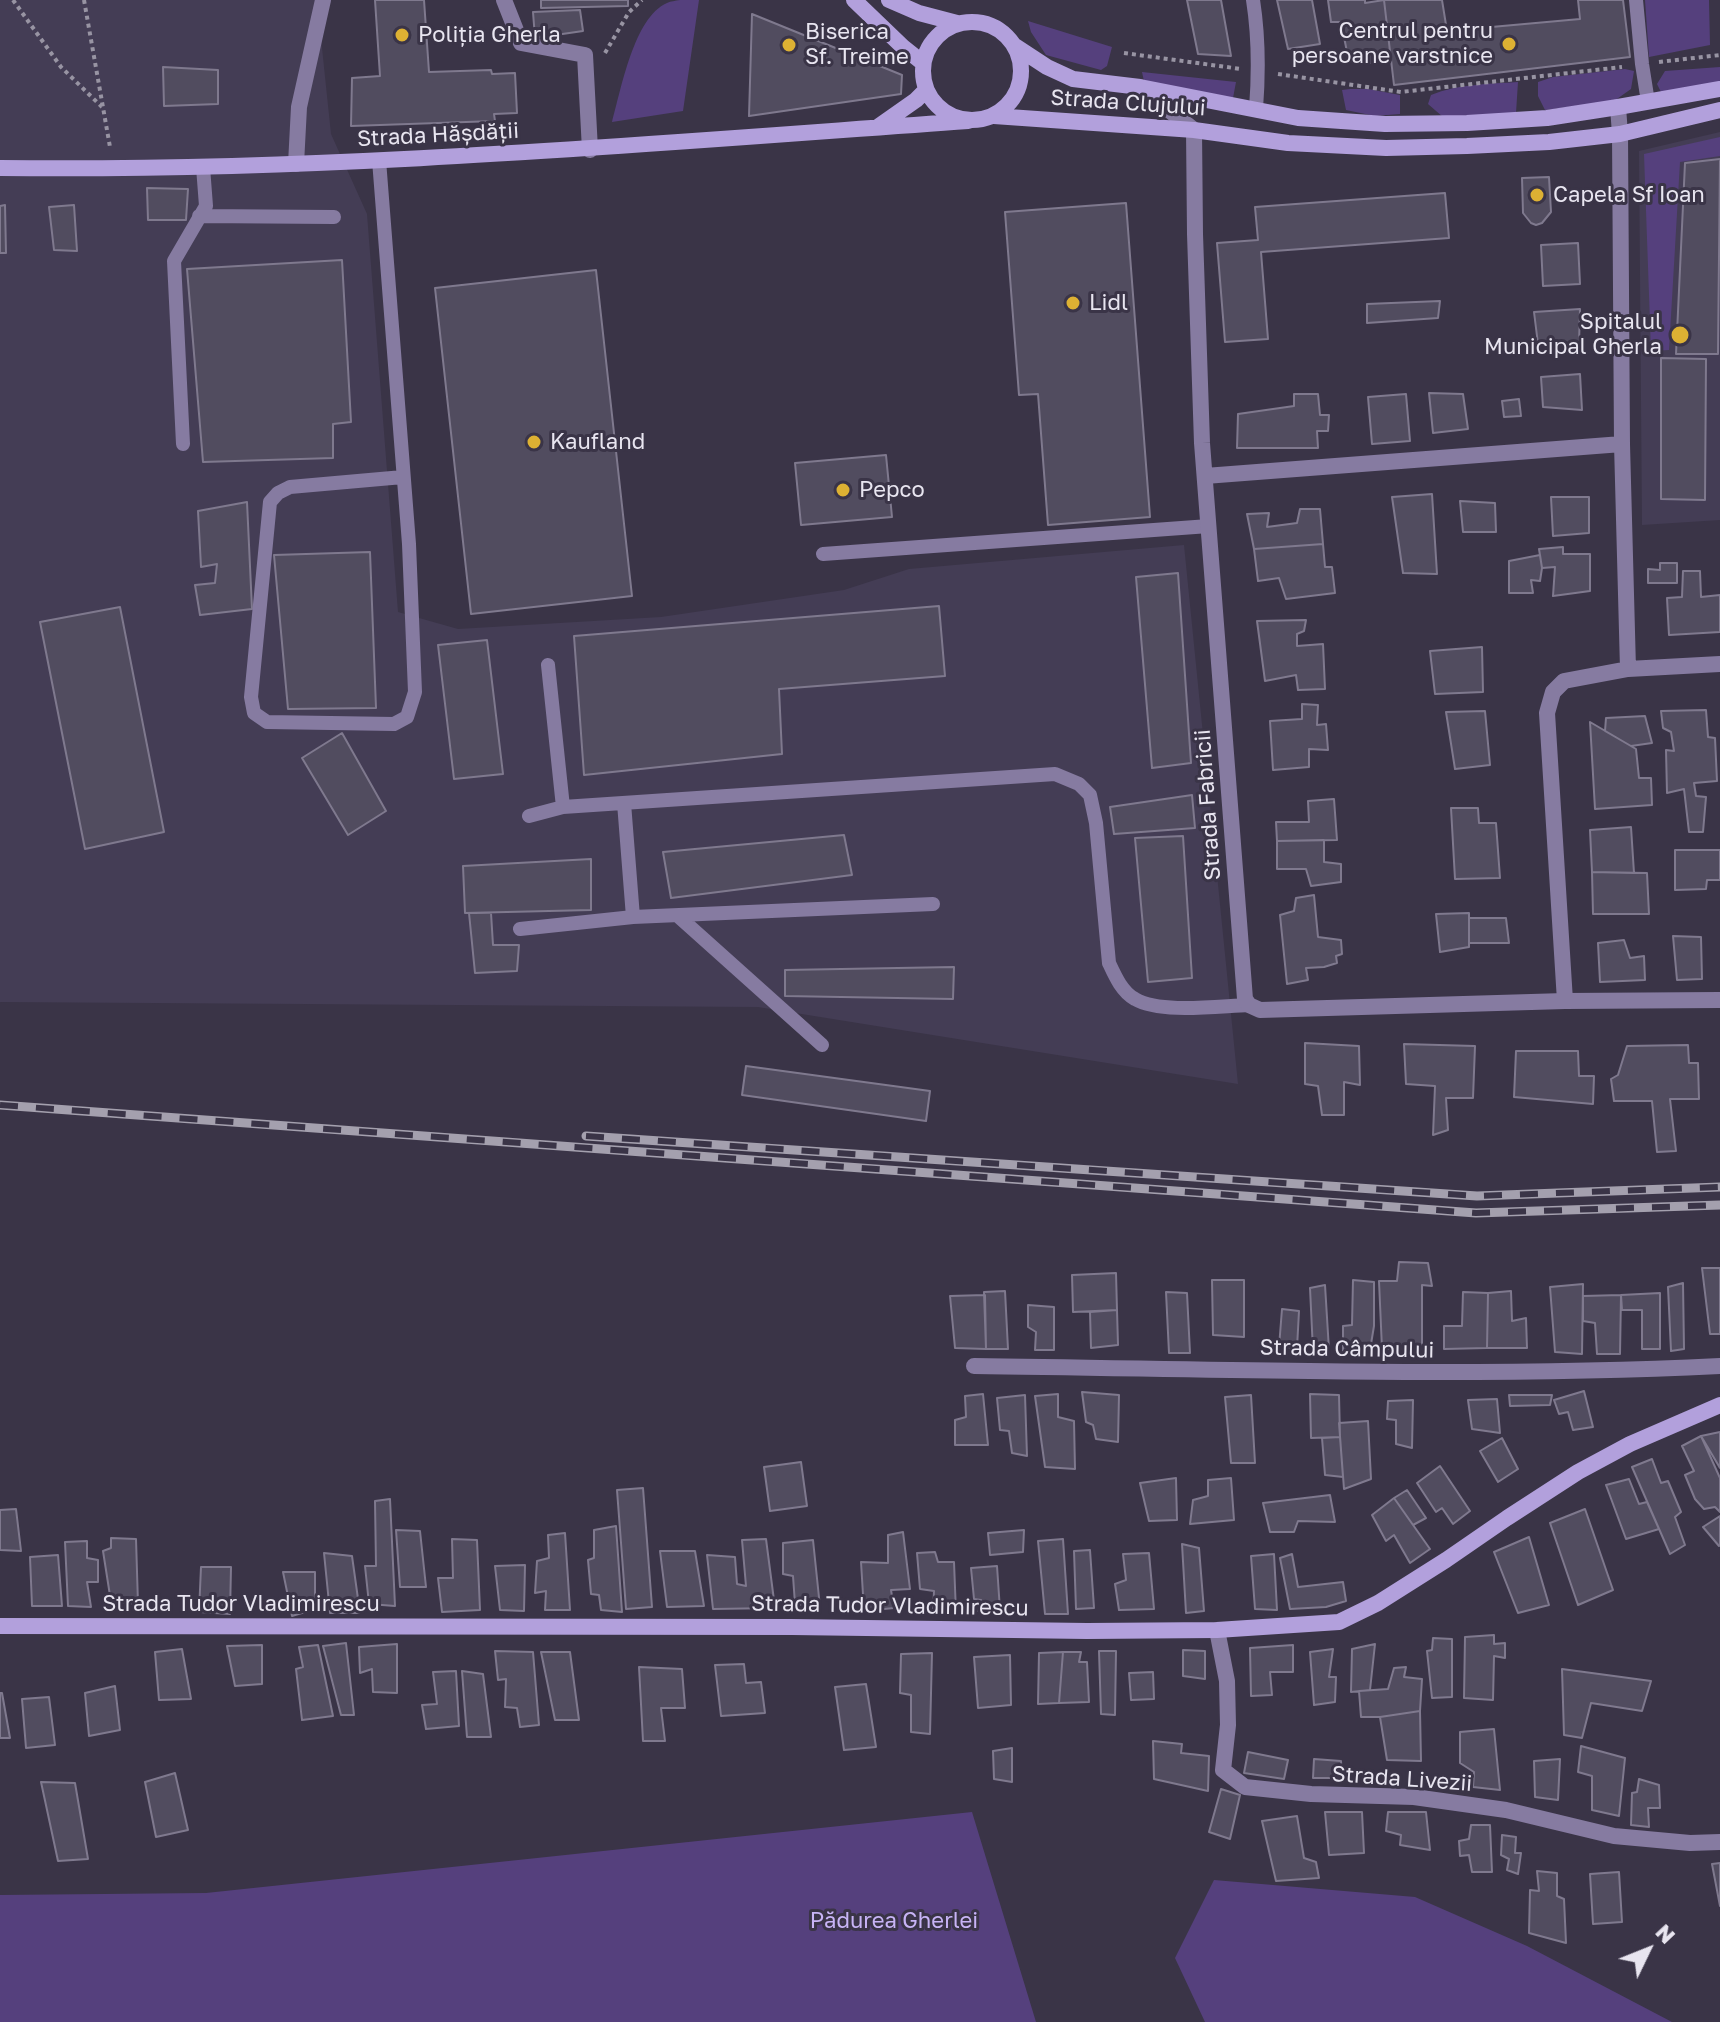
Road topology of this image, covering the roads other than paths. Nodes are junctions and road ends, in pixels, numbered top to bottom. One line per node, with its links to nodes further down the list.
1 (323, 0): 24 (street)
2 (504, 0): 22 (street)
3 (854, 0): 9 (street)
4 (889, 0): 7 (street, Strada Clujului)
5 (1253, 0): 15 (lane)
6 (1636, 0): 13 (lane)
7 (957, 23): 8 (street, Strada Clujului); 9 (street)
8 (1015, 46): 10 (street, Strada Clujului); 17 (street, Strada Clujului)
9 (923, 63): 12 (street)
10 (1140, 87): 15 (street, Strada Clujului); 20 (street)
11 (1720, 89): 13 (street, Strada Clujului)
12 (926, 90): 18 (street); 19 (street)
13 (1648, 102): 14 (street, Strada Clujului)
14 (1618, 107): 15 (street, Strada Clujului); 21 (street)
15 (1256, 109)
16 (1720, 110): 21 (street, Strada Clujului)
17 (994, 116): 18 (street, Strada Clujului); 20 (street, Strada Clujului)
18 (968, 121): 19 (street, Strada Hășdății)
19 (878, 127): 22 (street, Strada Hășdății)
20 (1194, 130): 21 (street, Strada Clujului); 31 (street, Strada Fabricii)
21 (1620, 134): 30 (street)
22 (590, 150): 23 (street, Strada Hășdății)
23 (379, 160): 24 (street, Strada Hășdății); 32 (lane)
24 (296, 164): 25 (street, Strada Hășdății)
25 (203, 167): 26 (street, Strada Hășdății); 27 (lane)
26 (0, 168)
27 (199, 216): 28 (lane); 29 (lane)
28 (334, 217)
29 (183, 444)
30 (1622, 444): 31 (street); 37 (street)
31 (1205, 476): 33 (street, Strada Fabricii)
32 (403, 477): 32 (lane)
33 (1209, 526): 34 (lane); 47 (street, Strada Fabricii)
34 (823, 554)
35 (1720, 664): 37 (street)
36 (548, 665): 39 (lane)
37 (1628, 669): 46 (street)
38 (624, 803): 39 (lane); 43 (lane); 47 (lane)
39 (563, 807): 40 (lane)
40 (529, 816)
41 (933, 904): 42 (lane)
42 (678, 916): 43 (lane); 48 (lane)
43 (633, 917): 44 (lane)
44 (520, 929)
45 (1720, 1000): 46 (street)
46 (1565, 1001): 47 (street)
47 (1249, 1005)
48 (822, 1045)
49 (974, 1366): 50 (street, Strada Câmpului)
50 (1720, 1366)
51 (1720, 1405): 53 (street, Strada Tudor Vladimirescu)
52 (0, 1626): 53 (street, Strada Tudor Vladimirescu)
53 (1217, 1630): 54 (street, Strada Livezii)
54 (1720, 1842)

